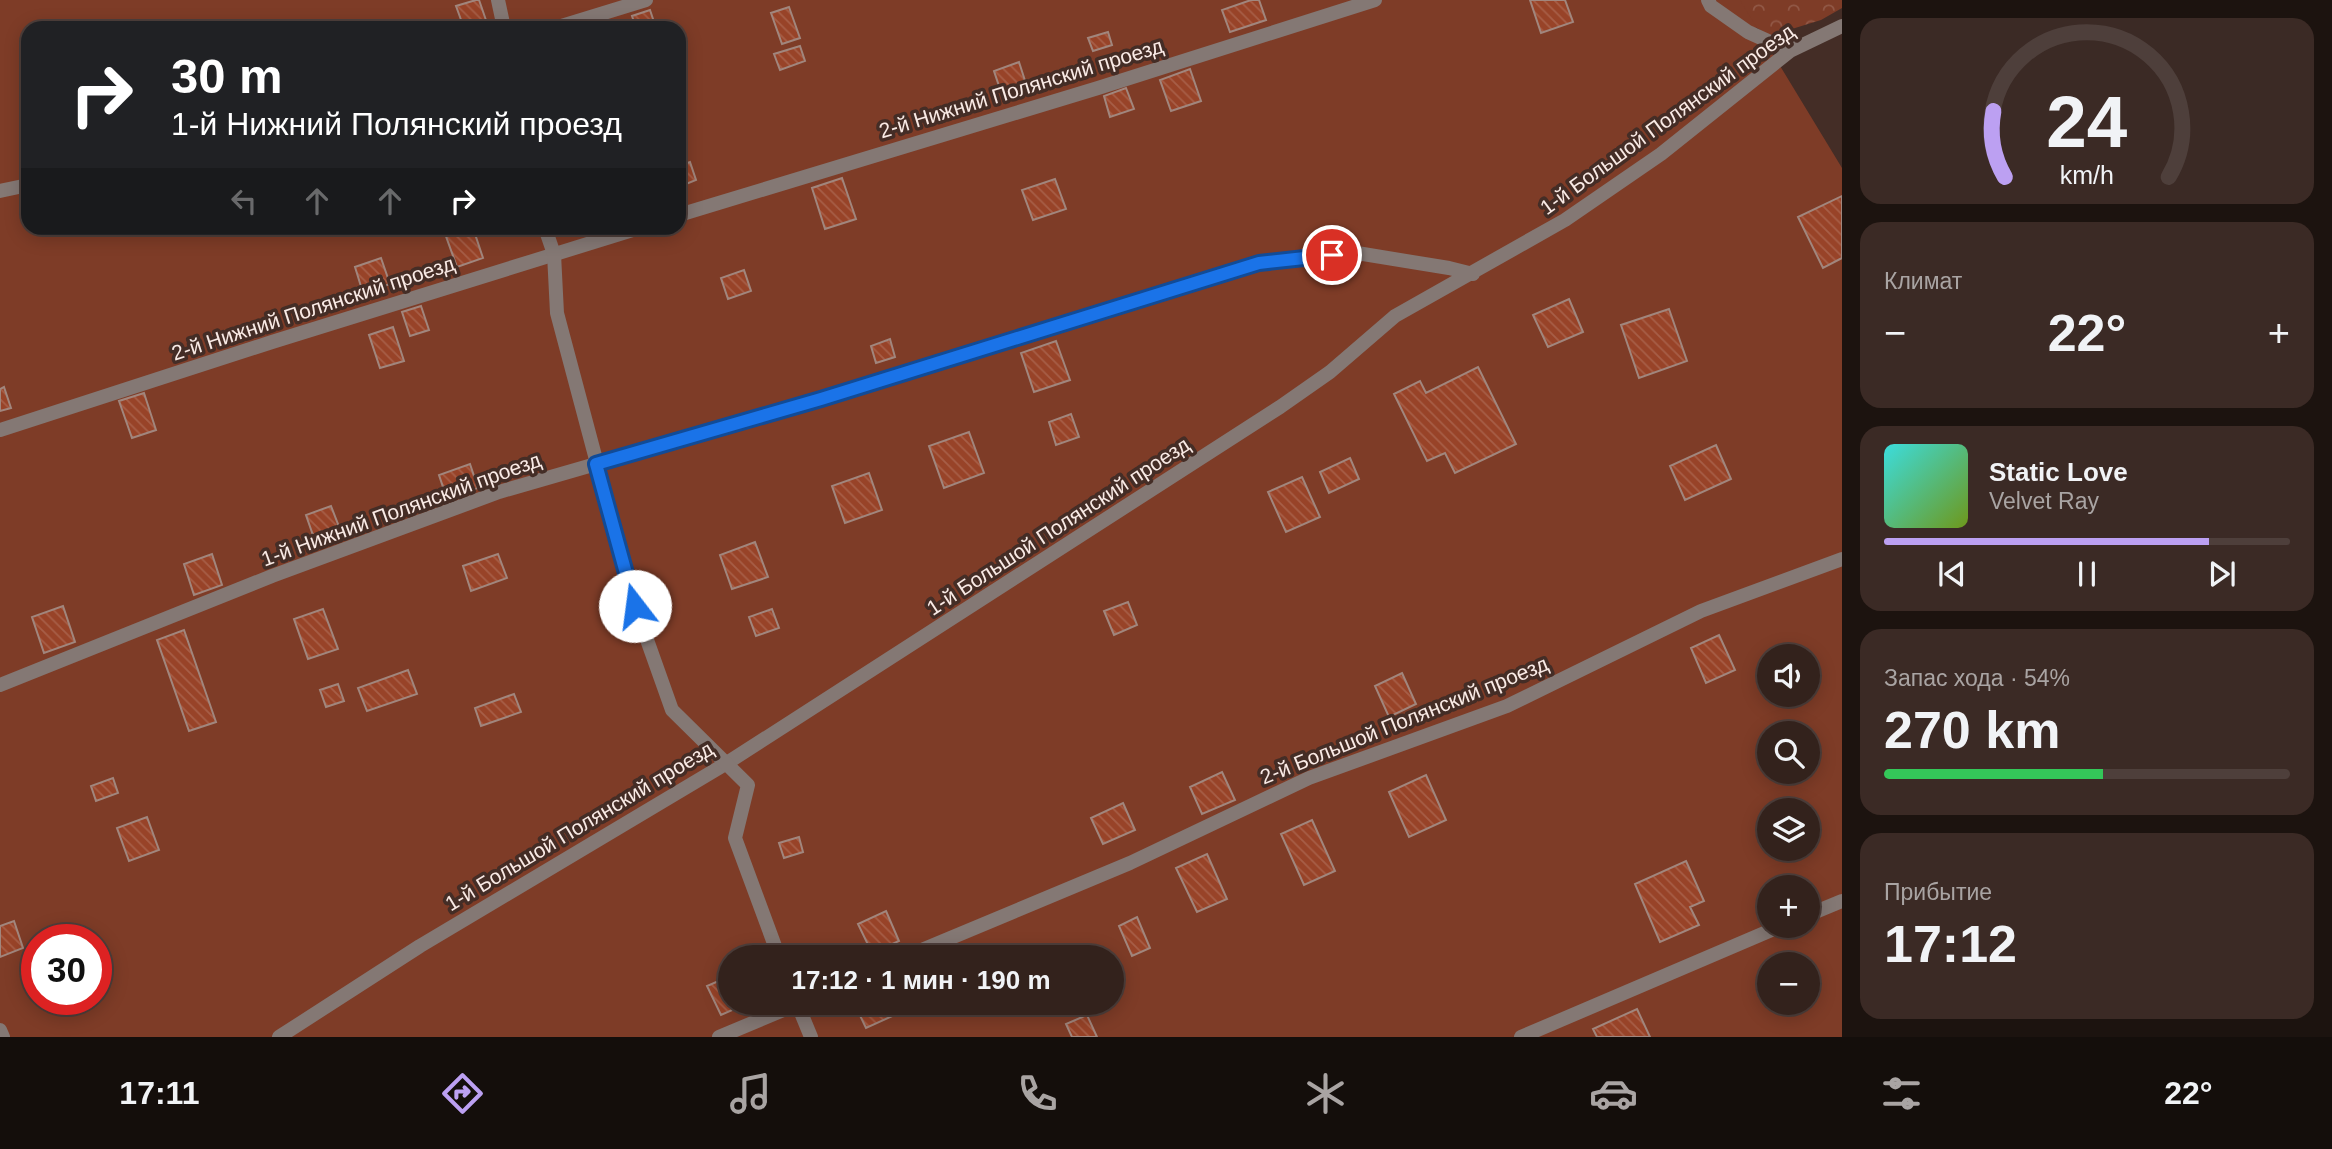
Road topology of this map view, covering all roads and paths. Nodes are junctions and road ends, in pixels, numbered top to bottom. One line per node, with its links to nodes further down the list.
1 (498, 0): 5 (street)
2 (646, 0): 6 (street)
3 (1376, 0): 11 (street, 2-й Нижний Полянский проезд)
4 (1708, 0): 8 (street)
5 (502, 21)
6 (578, 21)
7 (1842, 26): 8 (street, 1-й Большой Полянский проезд)
8 (1790, 51): 15 (street, 1-й Большой Полянский проезд)
9 (21, 186): 10 (street)
10 (0, 191)
11 (686, 213)
12 (547, 235): 14 (street)
13 (616, 235): 14 (street, 2-й Нижний Полянский проезд)
14 (554, 254): 16 (street, 2-й Нижний Полянский проезд); 17 (street)
15 (1473, 274): 17 (street, 1-й Нижний Полянский проезд); 20 (street, 1-й Большой Полянский проезд)
16 (0, 430)
17 (596, 464): 19 (street, 1-й Нижний Полянский проезд); 20 (street)
18 (1842, 559): 25 (street, 2-й Большой Полянский проезд)
19 (0, 685)
20 (727, 763): 24 (street); 30 (street, 1-й Большой Полянский проезд)
21 (1842, 901): 22 (street)
22 (1820, 910)
23 (1757, 936): 33 (street)
24 (775, 945)
25 (934, 945)
26 (770, 1015): 31 (street)
27 (803, 1015): 32 (street)
28 (0, 1030): 29 (street)
29 (3, 1037)
30 (279, 1037)
31 (719, 1037)
32 (811, 1037)
33 (1521, 1037)

